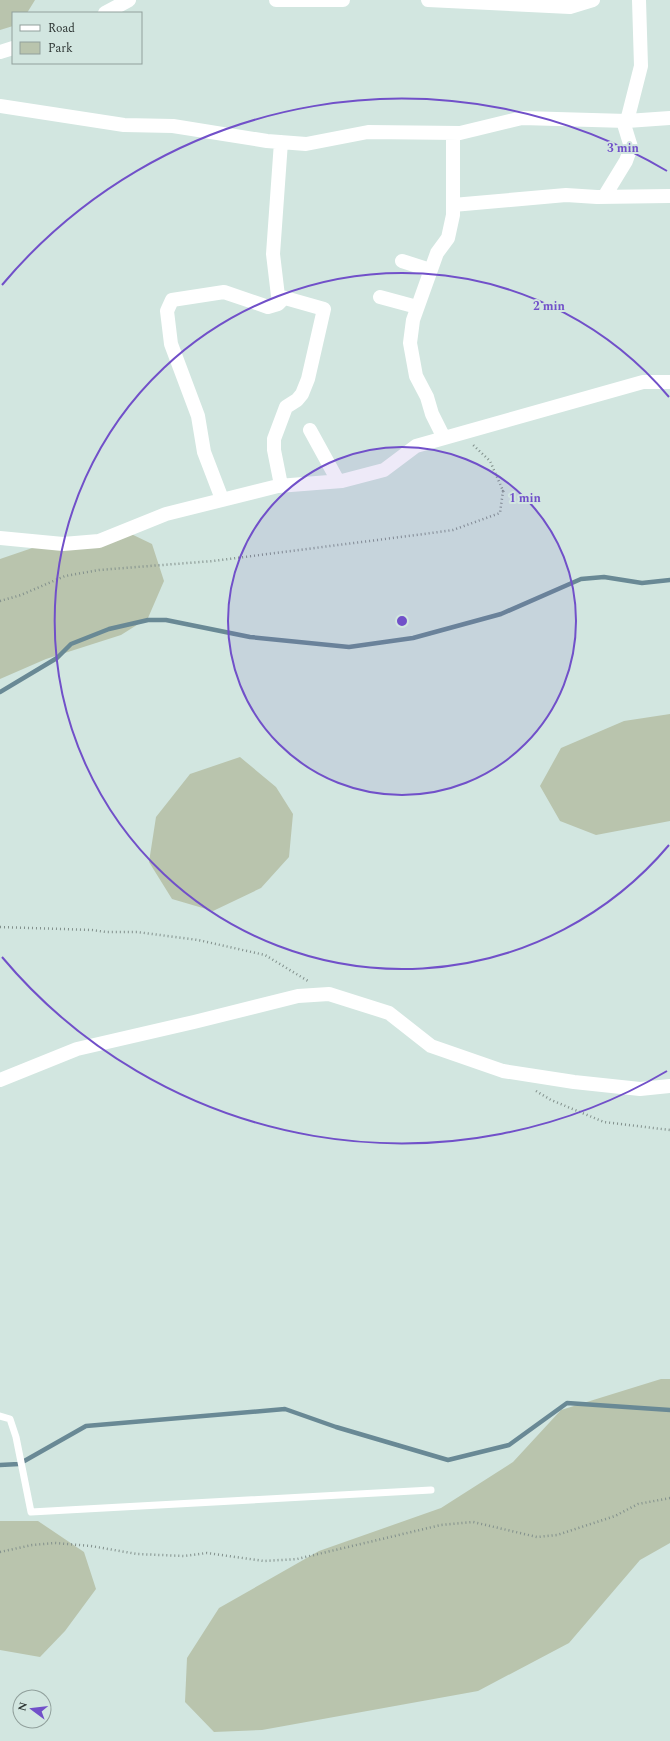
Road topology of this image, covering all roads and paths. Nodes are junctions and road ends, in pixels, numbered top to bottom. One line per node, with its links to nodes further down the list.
1 (129, 0): 7 (street)
2 (276, 0): 3 (street)
3 (343, 0)
4 (428, 0): 5 (street)
5 (593, 0)
6 (639, 0): 12 (street)
7 (107, 12)
8 (12, 48): 9 (street)
9 (0, 52)
10 (0, 106): 14 (street)
11 (670, 118): 12 (street)
12 (625, 121): 13 (street); 16 (street)
13 (453, 133): 14 (street); 17 (street)
14 (280, 142): 21 (street)
15 (669, 196): 16 (street)
16 (604, 197): 17 (street)
17 (453, 205): 19 (street)
18 (402, 262): 19 (street)
19 (430, 270): 22 (street)
20 (380, 297): 22 (street)
21 (284, 298): 28 (street); 29 (street)
22 (417, 307): 26 (street)
23 (670, 382): 25 (street)
24 (310, 430): 27 (street)
25 (460, 434): 26 (street); 31 (path)
26 (444, 438): 27 (street)
27 (338, 481): 28 (street)
28 (281, 485): 29 (street)
29 (222, 500): 30 (street)
30 (0, 538)
31 (0, 601)
32 (0, 927): 33 (path)
33 (310, 982)
34 (0, 1080): 35 (street)
35 (670, 1086)
36 (533, 1090): 37 (path)
37 (670, 1130)
38 (0, 1416): 39 (lane)
39 (431, 1490)
40 (670, 1498): 41 (path)
41 (0, 1552)

